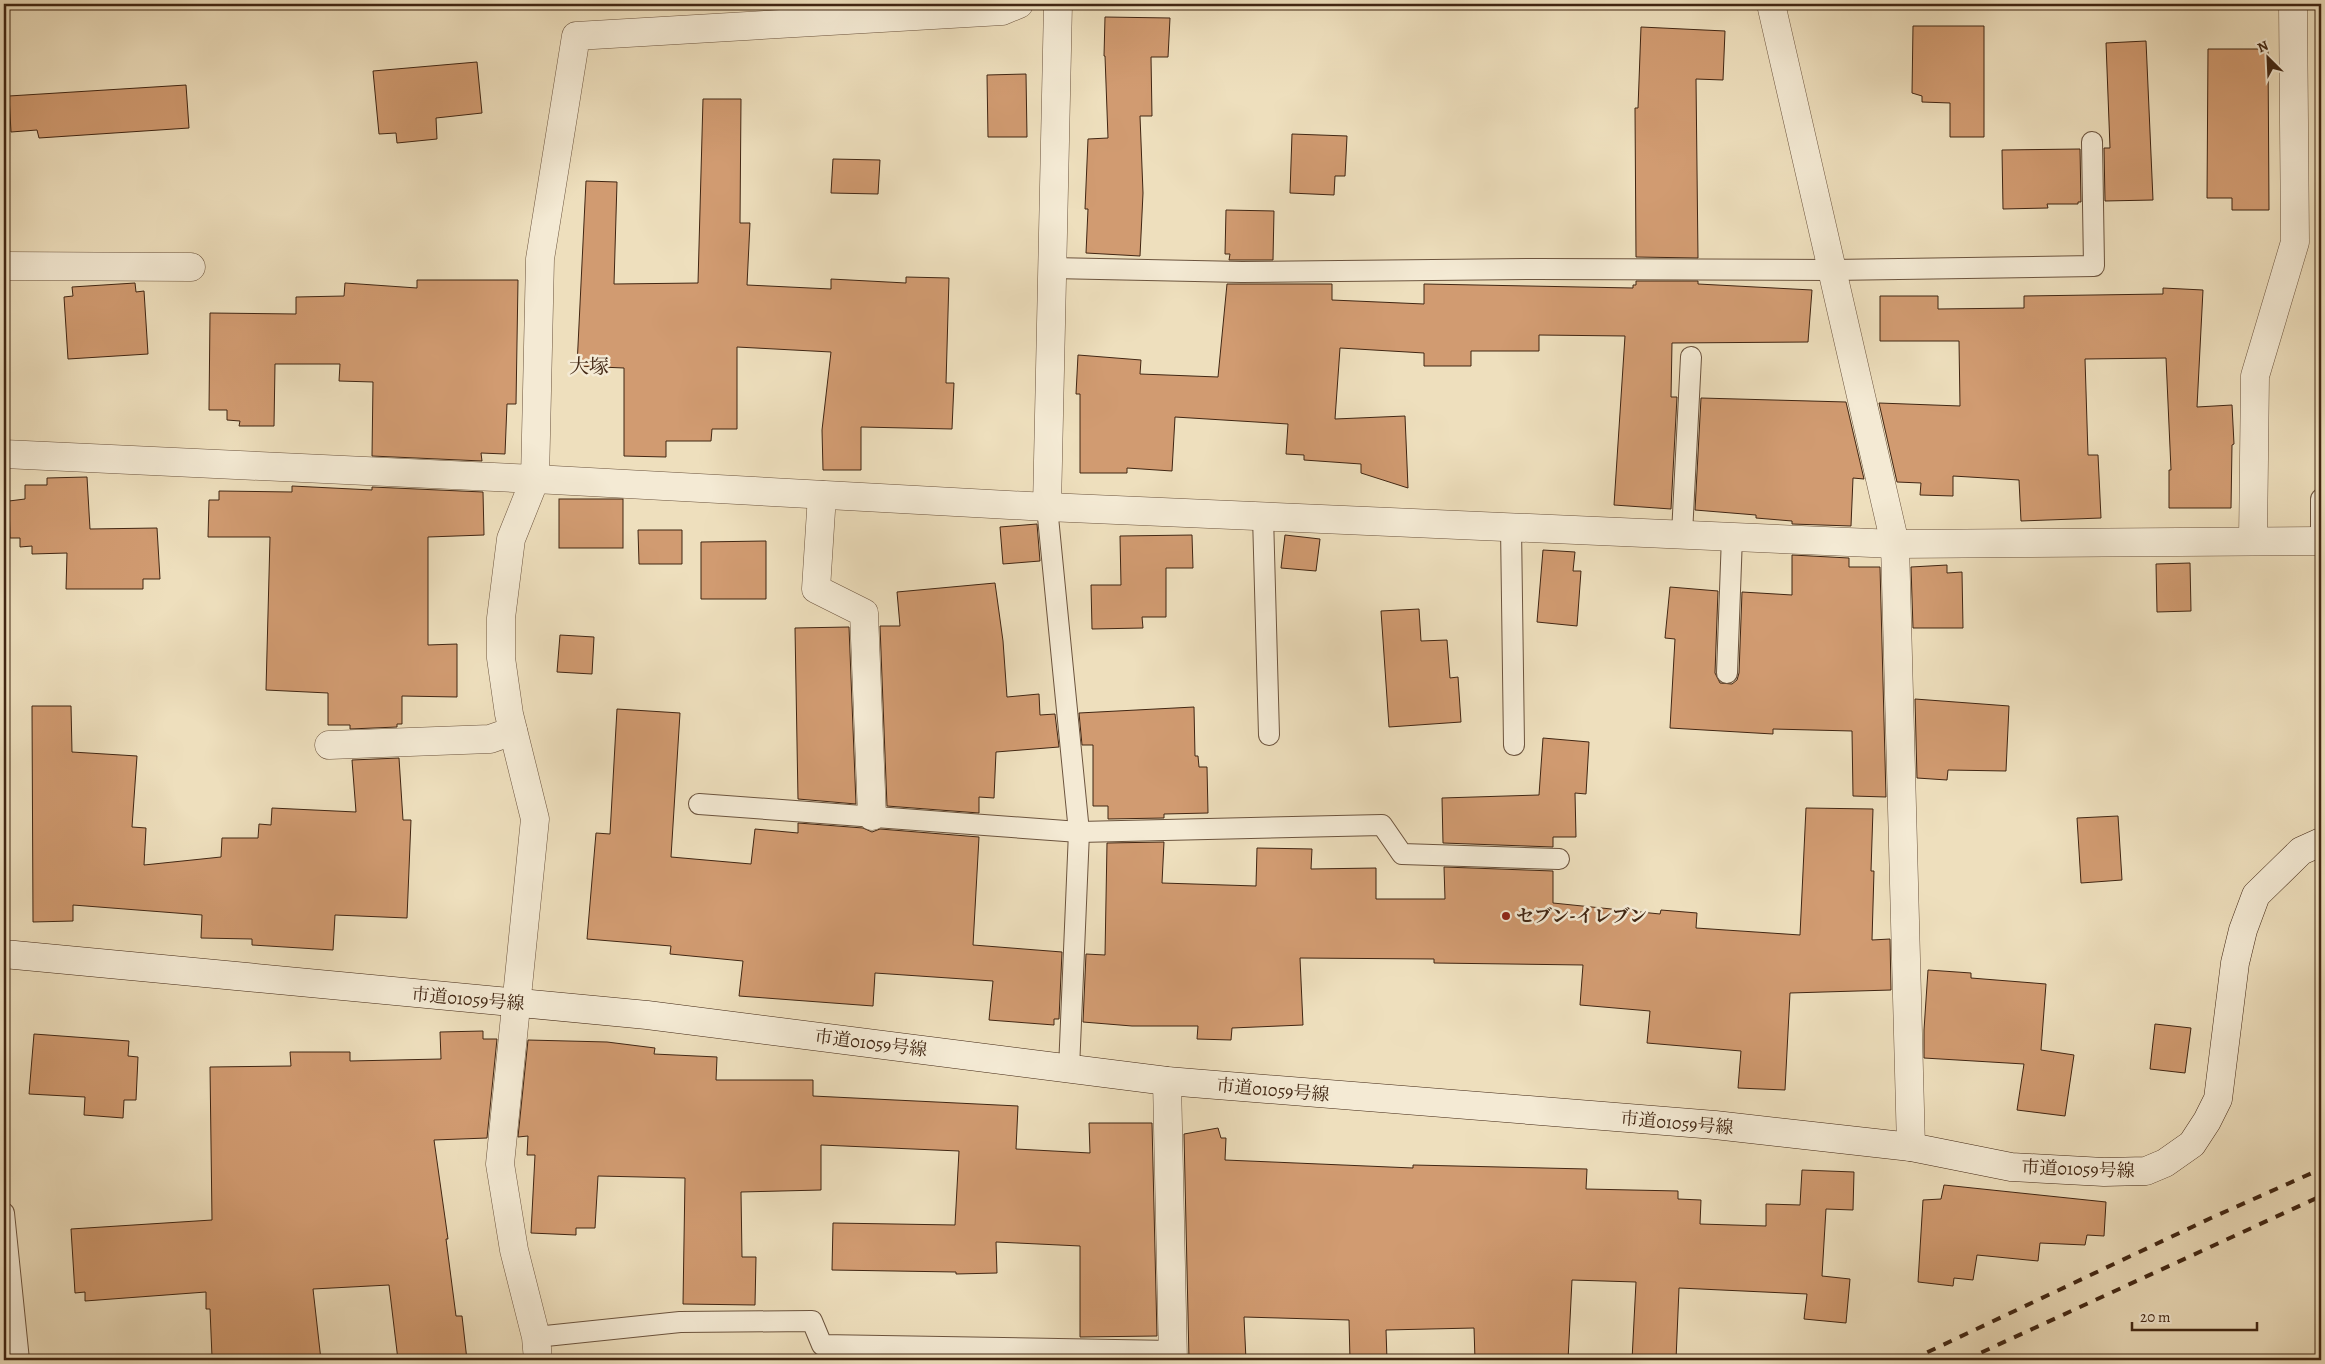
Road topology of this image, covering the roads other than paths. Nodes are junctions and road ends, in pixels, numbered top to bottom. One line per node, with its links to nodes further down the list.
1 (1019, 4): 12 (street)
2 (1058, 4): 8 (street)
3 (1771, 4): 9 (street)
4 (2293, 4): 20 (street)
5 (2092, 142): 9 (lane)
6 (4, 266): 7 (street)
7 (191, 267)
8 (1052, 268): 9 (lane); 15 (street)
9 (1832, 270): 22 (street)
10 (1690, 357): 18 (lane)
11 (4, 454): 12 (street)
12 (535, 479): 13 (street); 24 (street)
13 (822, 494): 15 (street); 29 (street)
14 (2321, 499): 21 (lane)
15 (1047, 507): 16 (street); 30 (lane)
16 (1263, 516): 17 (street); 25 (lane)
17 (1511, 527): 18 (street); 26 (lane)
18 (1682, 534): 19 (street)
19 (1732, 536): 22 (street); 23 (lane)
20 (2253, 541): 21 (street); 22 (street)
21 (2321, 541)
22 (1895, 544): 37 (street)
23 (1727, 673)
24 (513, 731): 27 (street); 34 (street)
25 (1270, 734)
26 (1514, 745)
27 (329, 746)
28 (699, 804): 29 (lane)
29 (872, 816): 30 (lane)
30 (1079, 832): 32 (lane); 35 (lane)
31 (2321, 842): 37 (street, 市道01059号線)
32 (1559, 860)
33 (4, 954): 34 (street, 市道01059号線)
34 (515, 1004): 35 (street, 市道01059号線); 40 (street)
35 (1069, 1068): 36 (street, 市道01059号線)
36 (1167, 1081): 37 (street, 市道01059号線); 41 (street)
37 (1911, 1147)
38 (4, 1213): 39 (lane)
39 (6, 1268): 42 (lane)
40 (537, 1349): 41 (lane)
41 (1172, 1356)
42 (19, 1360)

